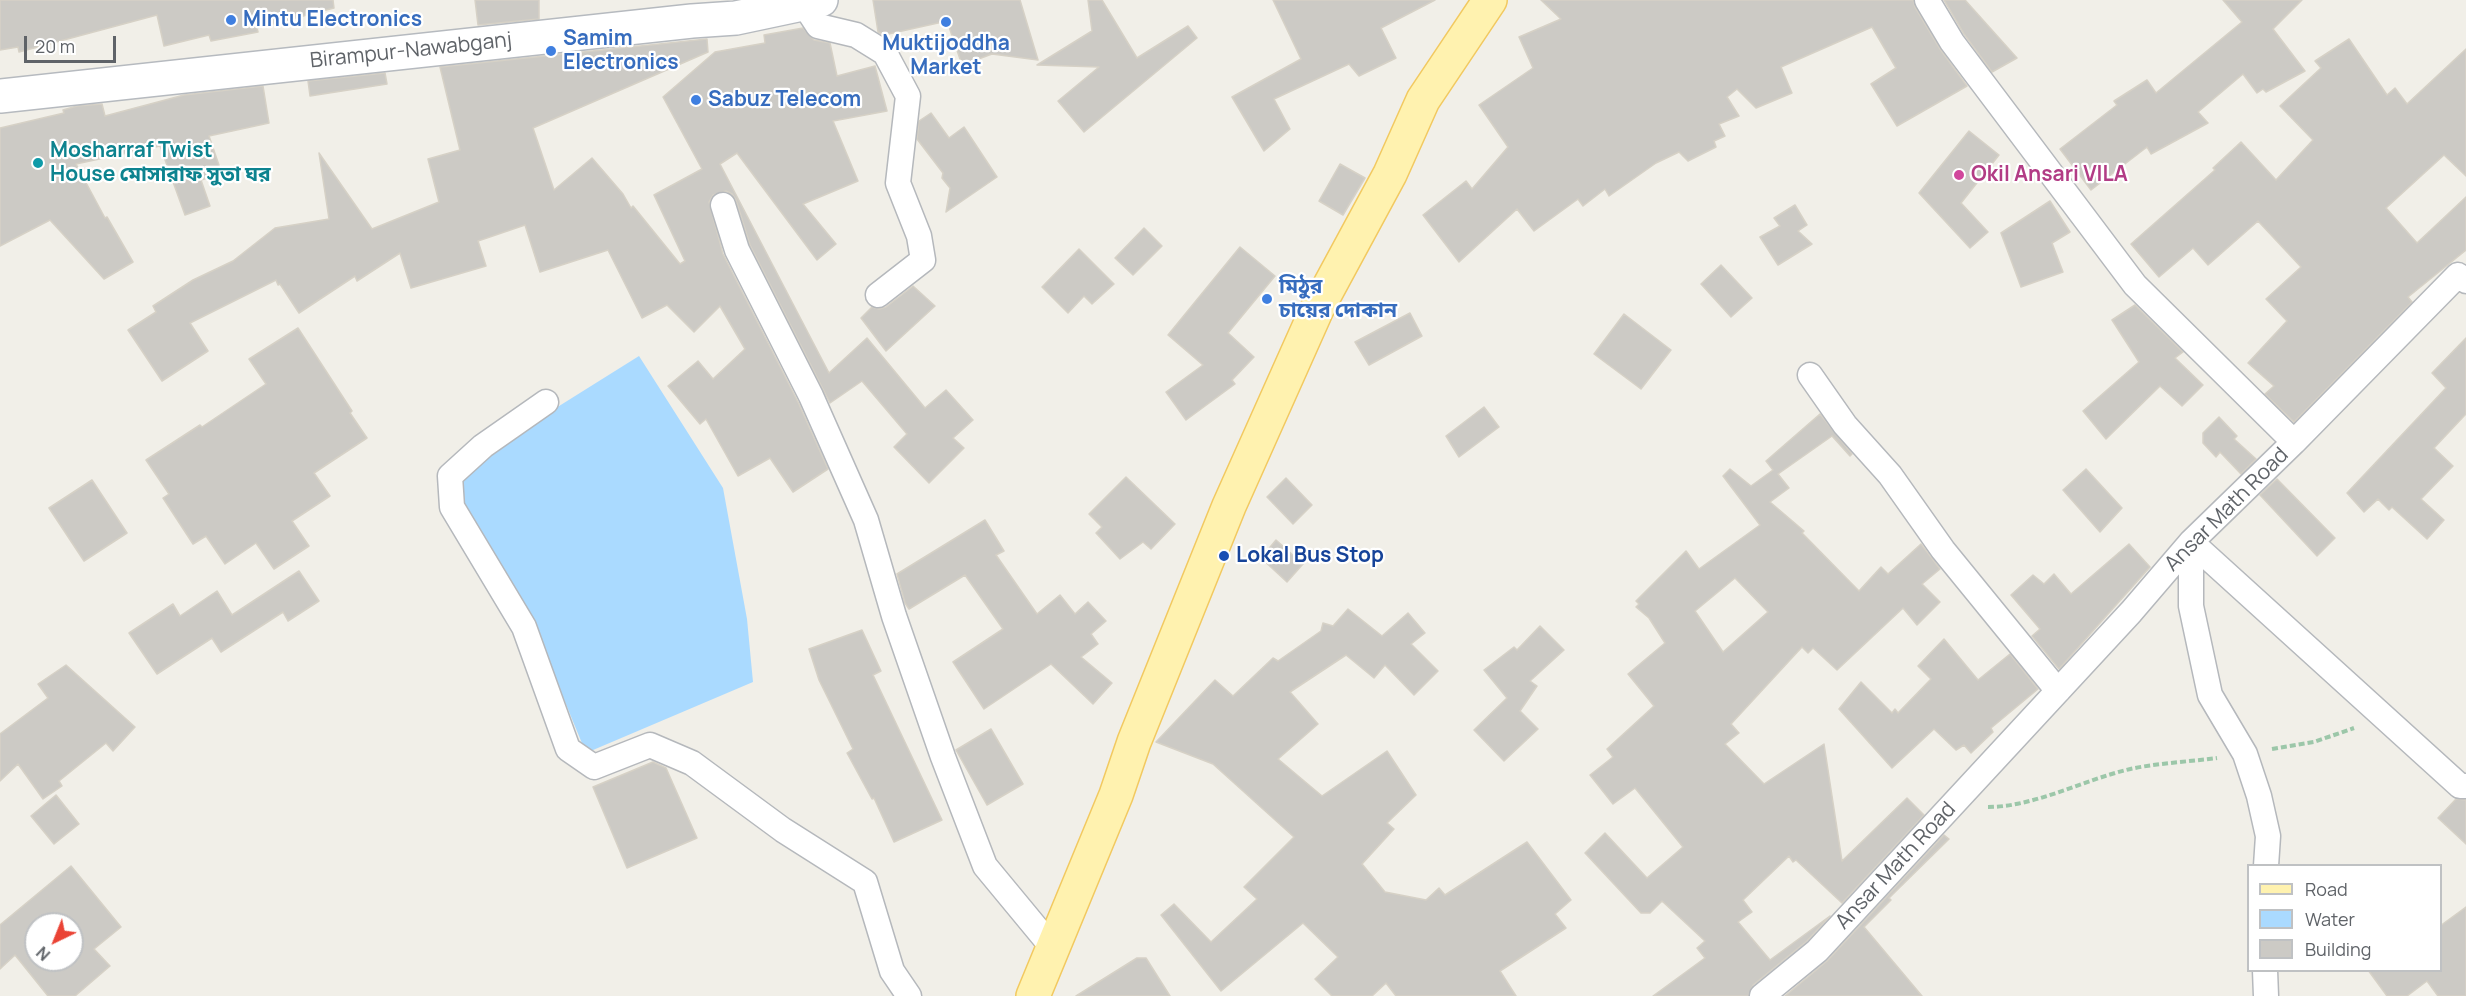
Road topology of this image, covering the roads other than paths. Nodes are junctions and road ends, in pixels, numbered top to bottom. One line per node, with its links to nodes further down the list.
1 (1490, 0): 16 (main road)
2 (1927, 0): 11 (street, Ansar Math Road)
3 (812, 2): 4 (main road, Birampur-Nawabganj); 8 (street)
4 (687, 10): 5 (main road, Birampur-Nawabganj)
5 (0, 96)
6 (723, 205): 16 (street)
7 (2466, 281): 11 (street)
8 (878, 295)
9 (1810, 375): 13 (street)
10 (546, 402): 18 (street)
11 (2294, 442): 12 (street, Ansar Math Road)
12 (2191, 542): 13 (street, Ansar Math Road); 14 (street); 15 (street)
13 (2058, 691): 20 (street, Ansar Math Road)
14 (2466, 786)
15 (2266, 864)
16 (1052, 947): 19 (main road)
17 (2265, 972): 21 (street)
18 (909, 996)
19 (1033, 996)
20 (1762, 996)
21 (2266, 996)

